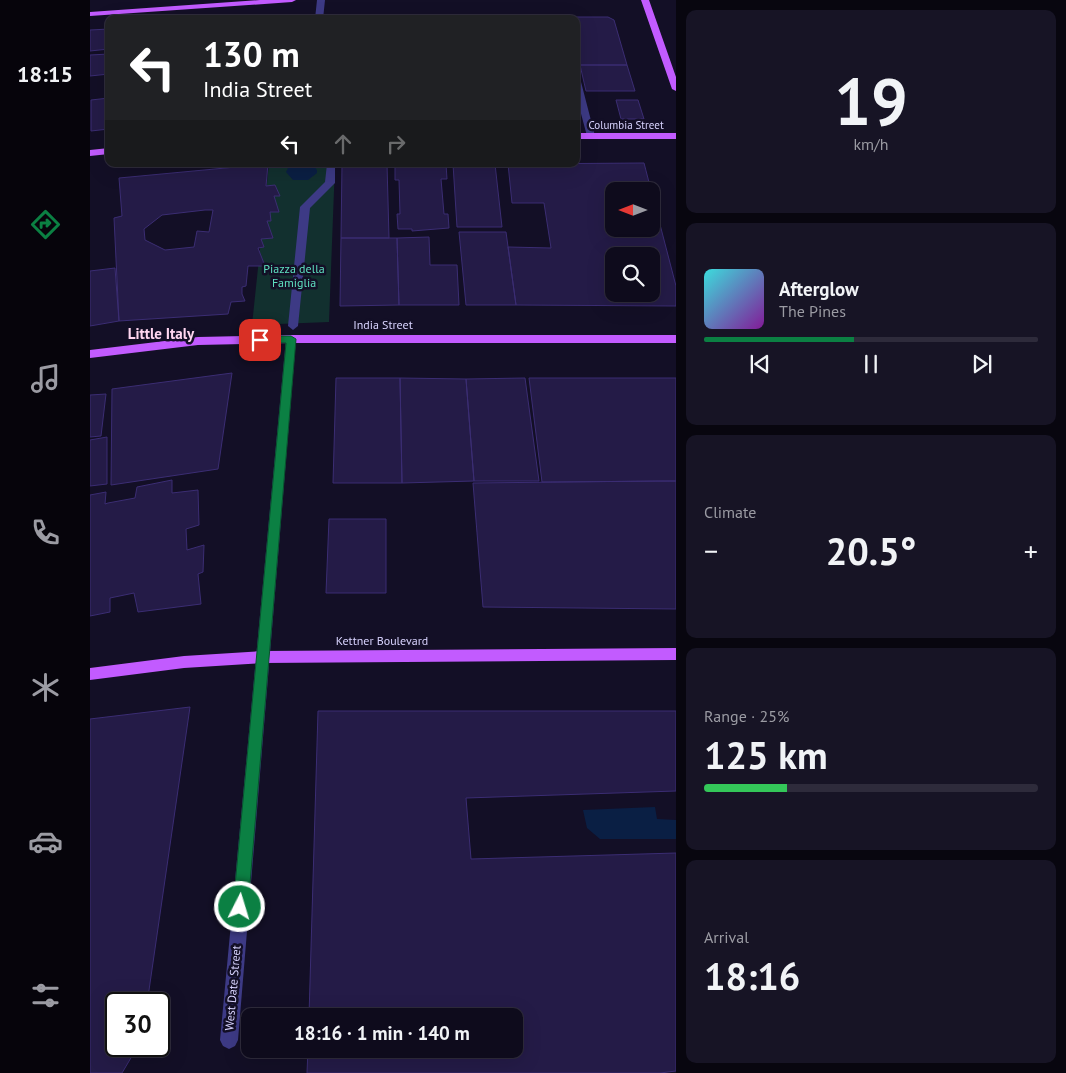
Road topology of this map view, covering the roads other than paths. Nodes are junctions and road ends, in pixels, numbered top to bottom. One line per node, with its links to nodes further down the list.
1 (292, 0): 4 (main road)
2 (321, 0): 5 (street)
3 (645, 0): 6 (main road)
4 (90, 14)
5 (320, 15)
6 (676, 89)
7 (580, 93): 9 (street)
8 (580, 136): 9 (main road, Columbia Street)
9 (591, 136): 10 (main road, Columbia Street)
10 (676, 136)
11 (105, 151): 12 (main road)
12 (90, 153)
13 (330, 167): 14 (street)
14 (293, 326)
15 (291, 339): 16 (main road, India Street); 17 (main road, India Street); 19 (street, West Date Street)
16 (676, 339)
17 (90, 354)
18 (676, 654): 19 (main road, Kettner Boulevard)
19 (263, 656): 20 (main road, Kettner Boulevard); 21 (street, West Date Street)
20 (90, 674)
21 (229, 1040)

